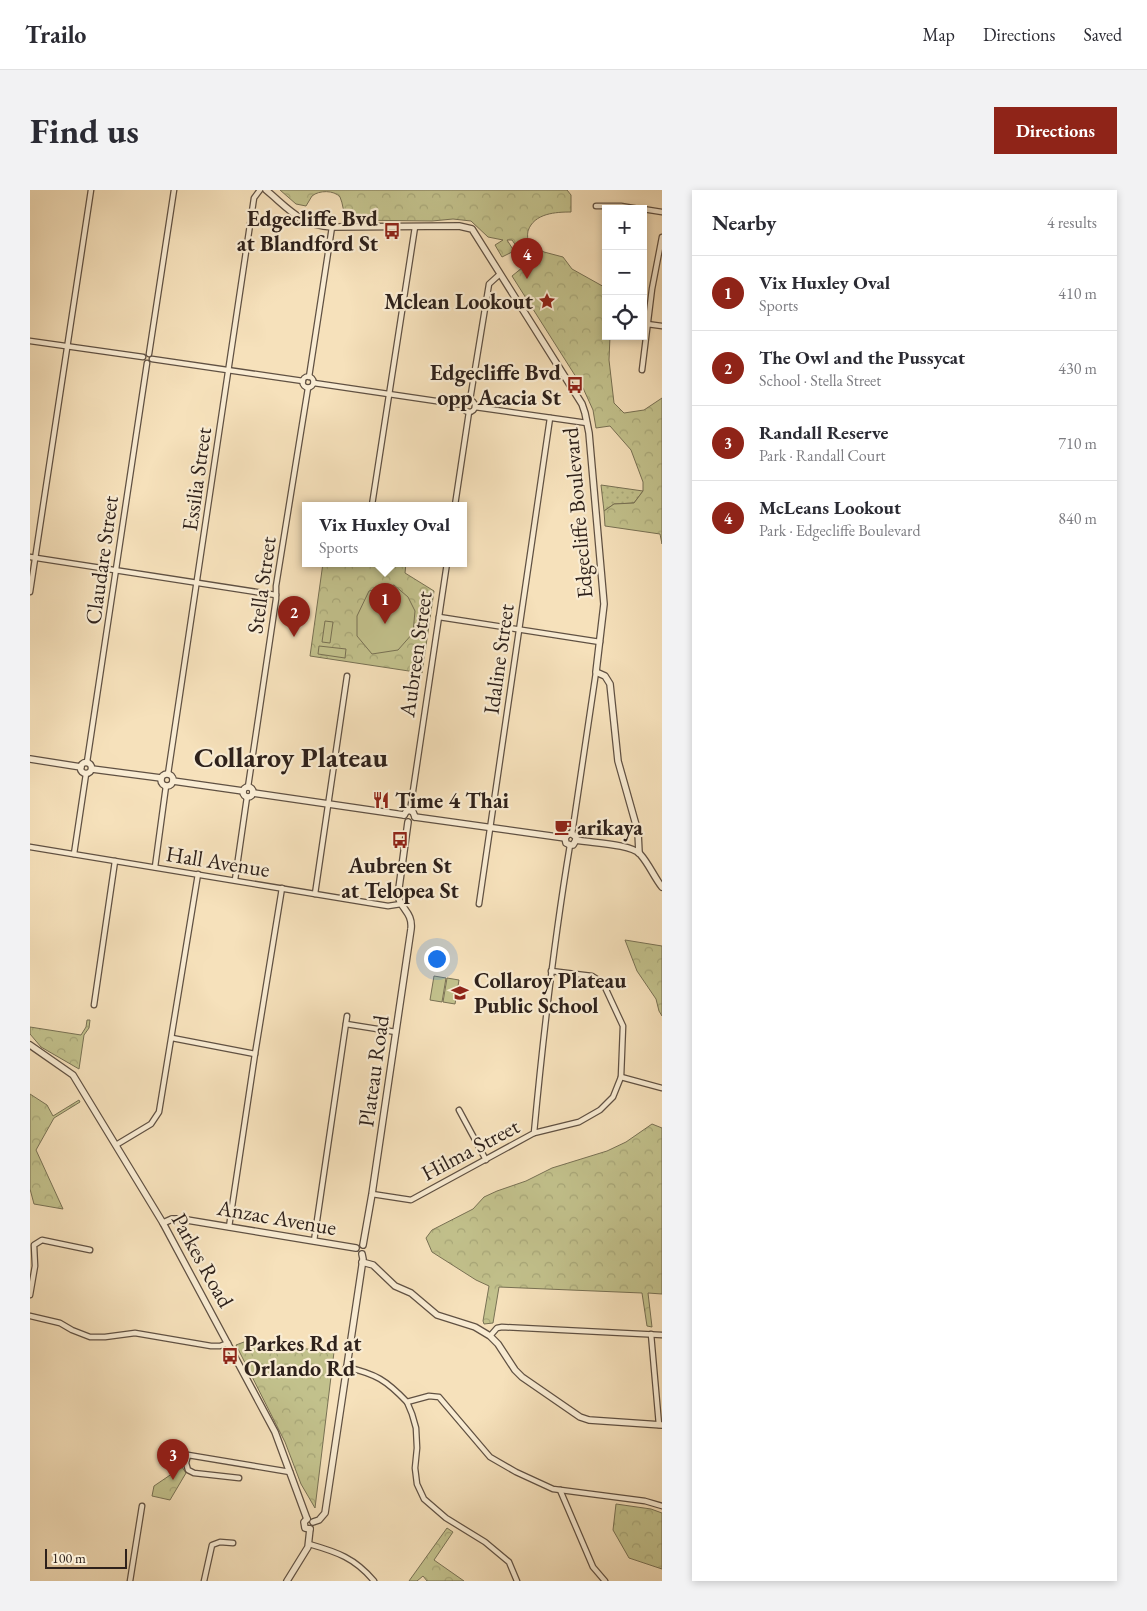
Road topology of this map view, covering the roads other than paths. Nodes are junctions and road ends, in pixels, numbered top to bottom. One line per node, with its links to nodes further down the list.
1 (91, 190): 17 (street)
2 (174, 190): 18 (street)
3 (260, 190): 22 (street, Essilia Street)
4 (266, 190): 9 (street, Edgecliffe Boulevard)
5 (596, 206): 6 (street)
6 (602, 206)
7 (647, 210): 8 (street)
8 (662, 212)
9 (332, 227): 10 (street, Edgecliffe Boulevard); 24 (street)
10 (415, 227): 12 (street, Edgecliffe Boulevard); 28 (street)
11 (662, 237): 13 (street)
12 (500, 274): 29 (street); 34 (street, Edgecliffe Boulevard)
13 (647, 324): 14 (street)
14 (662, 326)
15 (645, 340): 23 (street)
16 (30, 341): 17 (street)
17 (67, 346): 19 (street); 37 (street)
18 (149, 354): 19 (street); 20 (street)
19 (144, 357): 21 (street)
20 (152, 359): 21 (street); 22 (street)
21 (147, 362): 39 (street, Claudare Street)
22 (228, 370): 25 (street); 40 (street, Essilia Street)
23 (642, 370)
24 (309, 377): 25 (street); 26 (street)
25 (303, 381): 27 (street)
26 (314, 383): 27 (street); 28 (street)
27 (308, 388): 42 (street, Stella Street)
28 (390, 395): 30 (street); 35 (street)
29 (470, 400): 30 (street); 31 (street)
30 (463, 405): 32 (street)
31 (475, 407): 32 (street); 33 (street)
32 (469, 412): 36 (street)
33 (550, 418): 34 (street); 44 (street, Idaline Street)
34 (587, 423): 45 (street, Edgecliffe Boulevard)
35 (372, 502)
36 (455, 502)
37 (32, 557): 39 (street); 41 (street)
38 (446, 567): 43 (street, Aubreen Street)
39 (117, 570): 40 (street); 49 (street, Claudare Street)
40 (197, 582): 42 (street); 53 (street, Essilia Street)
41 (30, 592)
42 (276, 595): 57 (street, Stella Street)
43 (439, 617): 44 (street); 61 (street, Aubreen Street)
44 (519, 629): 45 (street); 65 (street, Idaline Street)
45 (600, 642): 46 (street, Edgecliffe Boulevard)
46 (596, 672): 66 (street); 71 (street)
47 (347, 676): 60 (street)
48 (30, 760): 50 (street)
49 (87, 762): 50 (street); 51 (street)
50 (81, 767): 52 (street)
51 (92, 769): 52 (street); 54 (street)
52 (86, 774): 72 (street)
53 (168, 774): 54 (street); 55 (street)
54 (161, 778): 56 (street)
55 (173, 780): 56 (street); 57 (street)
56 (166, 786): 74 (street)
57 (246, 789): 58 (street); 59 (street)
58 (253, 793): 59 (street); 60 (street)
59 (247, 797): 76 (street)
60 (328, 804): 62 (street); 79 (street)
61 (410, 810): 62 (street); 63 (street)
62 (404, 815): 64 (street)
63 (415, 817): 64 (street); 65 (street)
64 (408, 822): 80 (street)
65 (490, 828): 67 (street); 81 (street, Idaline Street)
66 (572, 834): 67 (street); 68 (street)
67 (565, 838): 69 (street)
68 (576, 840): 69 (street); 71 (street)
69 (570, 845): 82 (street, Hilma Street)
70 (30, 847): 72 (street, Hall Avenue)
71 (639, 853): 77 (street)
72 (74, 854): 73 (street, Hall Avenue)
73 (115, 861): 74 (street, Hall Avenue); 83 (street)
74 (156, 867): 75 (street, Hall Avenue)
75 (198, 874): 76 (street, Hall Avenue); 87 (street)
76 (235, 880): 78 (street, Hall Avenue)
77 (662, 887)
78 (282, 888): 79 (street, Hall Avenue); 89 (street)
79 (315, 894): 80 (street, Hall Avenue)
80 (401, 904): 86 (street, Plateau Road)
81 (479, 904)
82 (551, 971): 90 (street); 93 (street, Hilma Street)
83 (94, 1005)
84 (347, 1016): 85 (street)
85 (346, 1024): 86 (street); 99 (street)
86 (396, 1032): 96 (street, Plateau Road)
87 (172, 1038): 89 (street); 94 (street)
88 (30, 1045): 94 (street, Parkes Road)
89 (254, 1054): 98 (street)
90 (621, 1077): 91 (street); 93 (street)
91 (662, 1088)
92 (459, 1110): 95 (street)
93 (534, 1134): 95 (street, Hilma Street)
94 (116, 1144): 97 (street, Parkes Road)
95 (486, 1160): 96 (street, Hilma Street)
96 (372, 1194): 100 (street, Plateau Road)
97 (163, 1223): 98 (street, Anzac Avenue); 110 (street, Parkes Road)
98 (229, 1227): 99 (street, Anzac Avenue)
99 (314, 1241): 101 (street, Anzac Avenue)
100 (363, 1245): 101 (street); 103 (street)
101 (356, 1248): 103 (street)
102 (90, 1250): 105 (street)
103 (362, 1254): 104 (street)
104 (362, 1262): 109 (street); 111 (street)
105 (30, 1294)
106 (30, 1316): 110 (street)
107 (652, 1334): 108 (street); 109 (street); 113 (street)
108 (662, 1335)
109 (490, 1336): 113 (street)
110 (228, 1343): 114 (street, Parkes Road)
111 (346, 1367): 112 (street); 119 (street)
112 (407, 1402): 116 (street); 126 (street)
113 (660, 1425)
114 (290, 1472): 115 (street); 119 (street, Parkes Road)
115 (239, 1478)
116 (560, 1490): 118 (street); 127 (street)
117 (142, 1506): 122 (street)
118 (662, 1506)
119 (310, 1521): 121 (street, Parkes Road)
120 (233, 1543): 123 (street)
121 (309, 1544): 124 (street); 125 (street)
122 (130, 1581)
123 (204, 1581)
124 (287, 1581)
125 (374, 1581)
126 (517, 1581)
127 (605, 1581)

